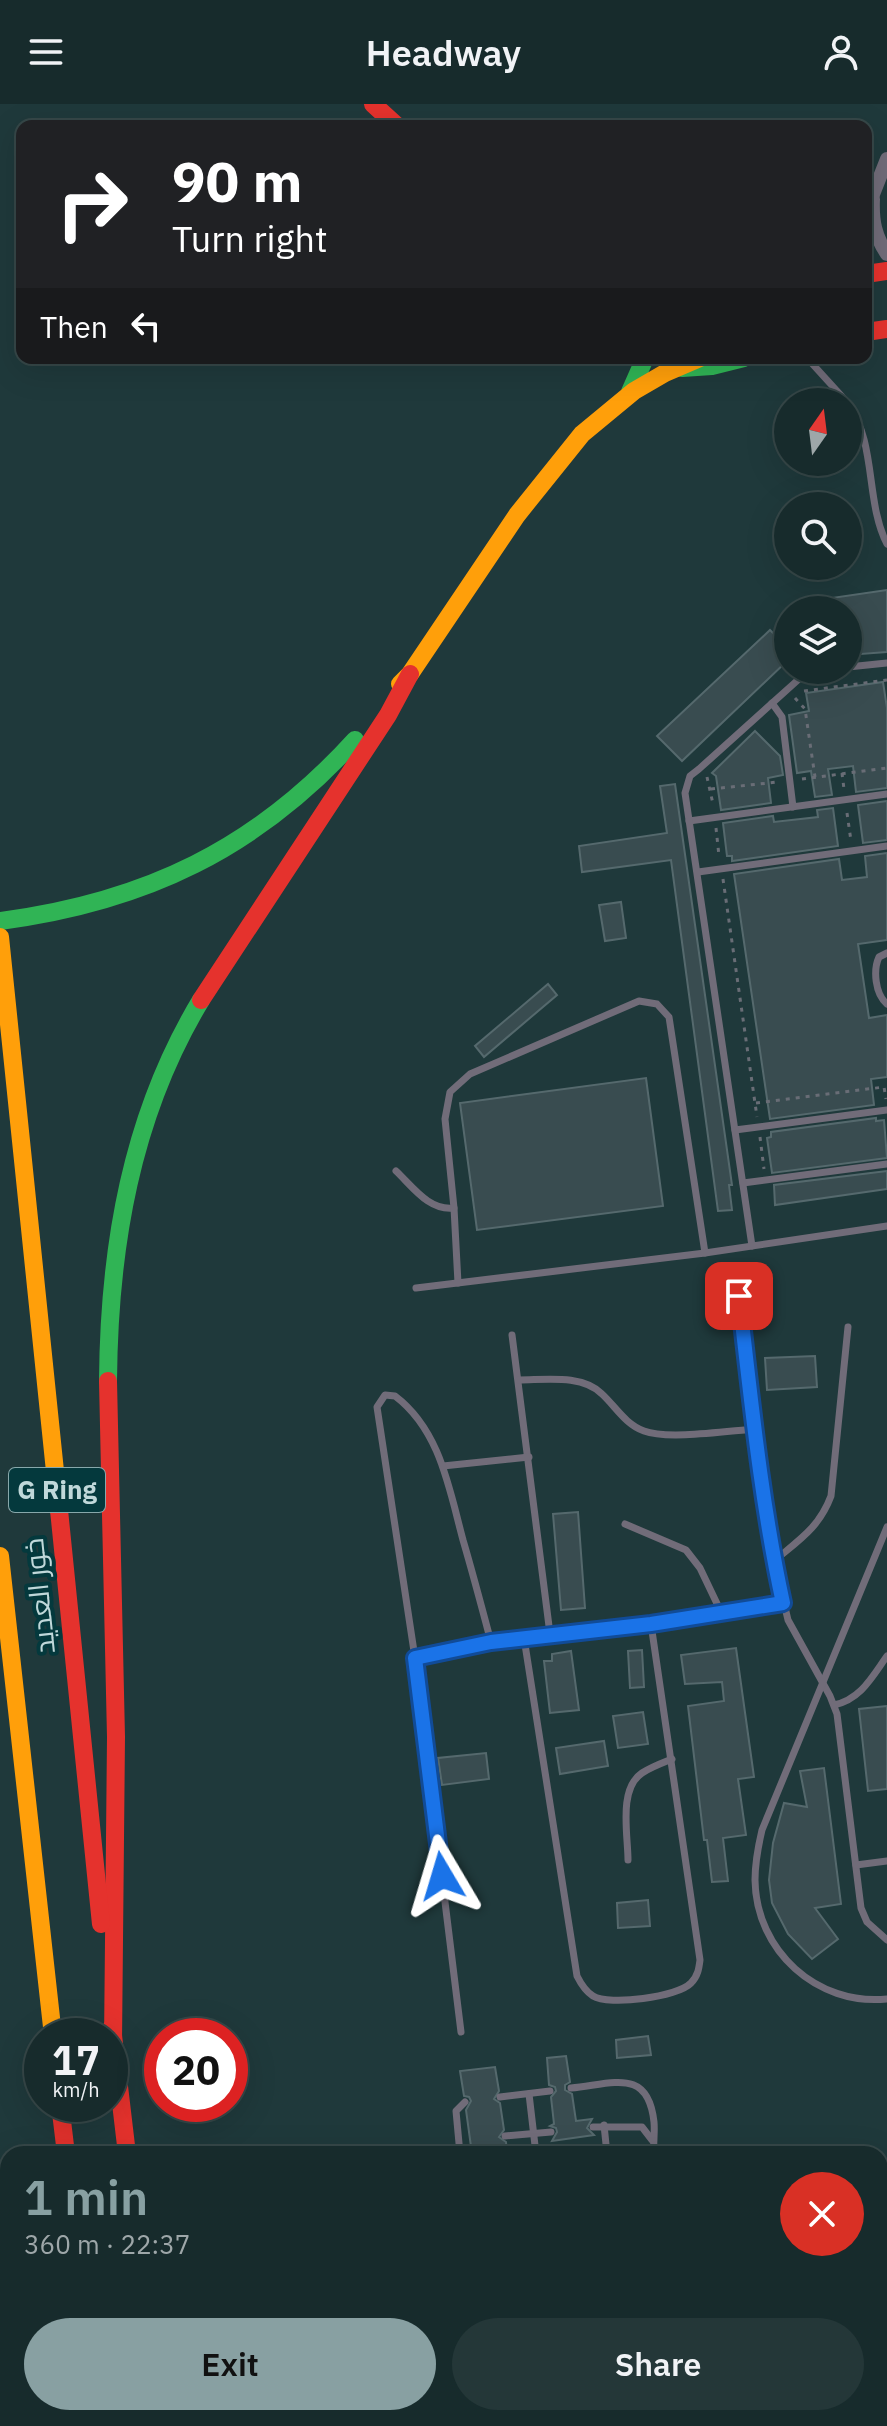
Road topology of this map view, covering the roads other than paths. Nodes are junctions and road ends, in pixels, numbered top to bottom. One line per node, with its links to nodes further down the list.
1 (373, 104): 2 (highway)
2 (390, 120)
3 (887, 159): 4 (street)
4 (872, 198)
5 (872, 219): 6 (street)
6 (887, 254)
7 (642, 364): 13 (highway)
8 (687, 364): 11 (highway)
9 (720, 364): 11 (highway)
10 (812, 364): 12 (lane)
11 (678, 368): 13 (highway)
12 (834, 388)
13 (630, 392): 19 (highway)
14 (862, 433): 15 (lane)
15 (883, 521): 16 (lane)
16 (887, 544)
17 (887, 663): 18 (lane)
18 (862, 666)
19 (410, 674): 27 (highway); 71 (highway)
20 (793, 684): 21 (lane)
21 (772, 703): 23 (lane); 24 (lane)
22 (887, 794): 23 (lane)
23 (793, 807): 24 (lane)
24 (689, 821): 26 (lane)
25 (887, 846): 26 (lane)
26 (698, 872): 32 (lane)
27 (0, 921)
28 (0, 937): 70 (highway, خور العديد / G Ring)
29 (887, 953): 30 (lane)
30 (887, 1004)
31 (887, 1108): 32 (lane)
32 (735, 1130): 35 (lane)
33 (887, 1164): 35 (lane)
34 (396, 1171): 36 (lane)
35 (743, 1183): 38 (lane)
36 (454, 1208): 39 (lane); 40 (lane)
37 (887, 1226): 38 (lane)
38 (752, 1246): 39 (lane)
39 (705, 1253): 40 (lane)
40 (458, 1283): 41 (lane)
41 (416, 1288)
42 (739, 1296): 46 (lane)
43 (848, 1327): 52 (lane)
44 (512, 1335): 45 (lane)
45 (519, 1380): 46 (lane); 47 (lane)
46 (755, 1429): 52 (lane)
47 (529, 1457): 48 (lane); 56 (lane)
48 (443, 1466): 58 (lane); 60 (lane)
49 (625, 1524): 54 (lane)
50 (887, 1527): 61 (lane)
51 (0, 1556): 69 (highway, خور العديد)
52 (774, 1561): 53 (lane)
53 (783, 1603): 54 (lane); 61 (lane)
54 (721, 1612): 55 (lane)
55 (651, 1624): 56 (lane); 63 (lane)
56 (550, 1634): 57 (lane)
57 (524, 1638): 58 (lane); 63 (lane)
58 (491, 1642): 60 (lane)
59 (887, 1656): 62 (lane)
60 (415, 1658): 72 (lane)
61 (823, 1686): 62 (lane); 68 (lane)
62 (834, 1705): 66 (lane)
63 (672, 1759): 64 (lane)
64 (628, 1860)
65 (887, 1861): 66 (lane)
66 (856, 1865): 67 (lane)
67 (887, 1940)
68 (887, 1999)
69 (51, 2018)
70 (111, 2018)
71 (114, 2018)
72 (461, 2032)
73 (571, 2088): 86 (lane)
74 (550, 2091): 75 (lane)
75 (529, 2094): 76 (lane); 83 (lane)
76 (500, 2097)
77 (465, 2102): 87 (lane)
78 (62, 2122): 88 (highway)
79 (123, 2122): 89 (highway, خور العديد / G Ring)
80 (604, 2125): 81 (lane); 86 (lane); 92 (lane)
81 (593, 2127)
82 (551, 2132): 83 (lane)
83 (534, 2133): 84 (lane); 91 (lane)
84 (505, 2136)
85 (470, 2140): 87 (lane)
86 (652, 2140): 93 (lane)
87 (459, 2142): 90 (lane)
88 (65, 2146)
89 (126, 2146)
90 (459, 2146)
91 (535, 2146)
92 (606, 2146)
93 (653, 2146)

